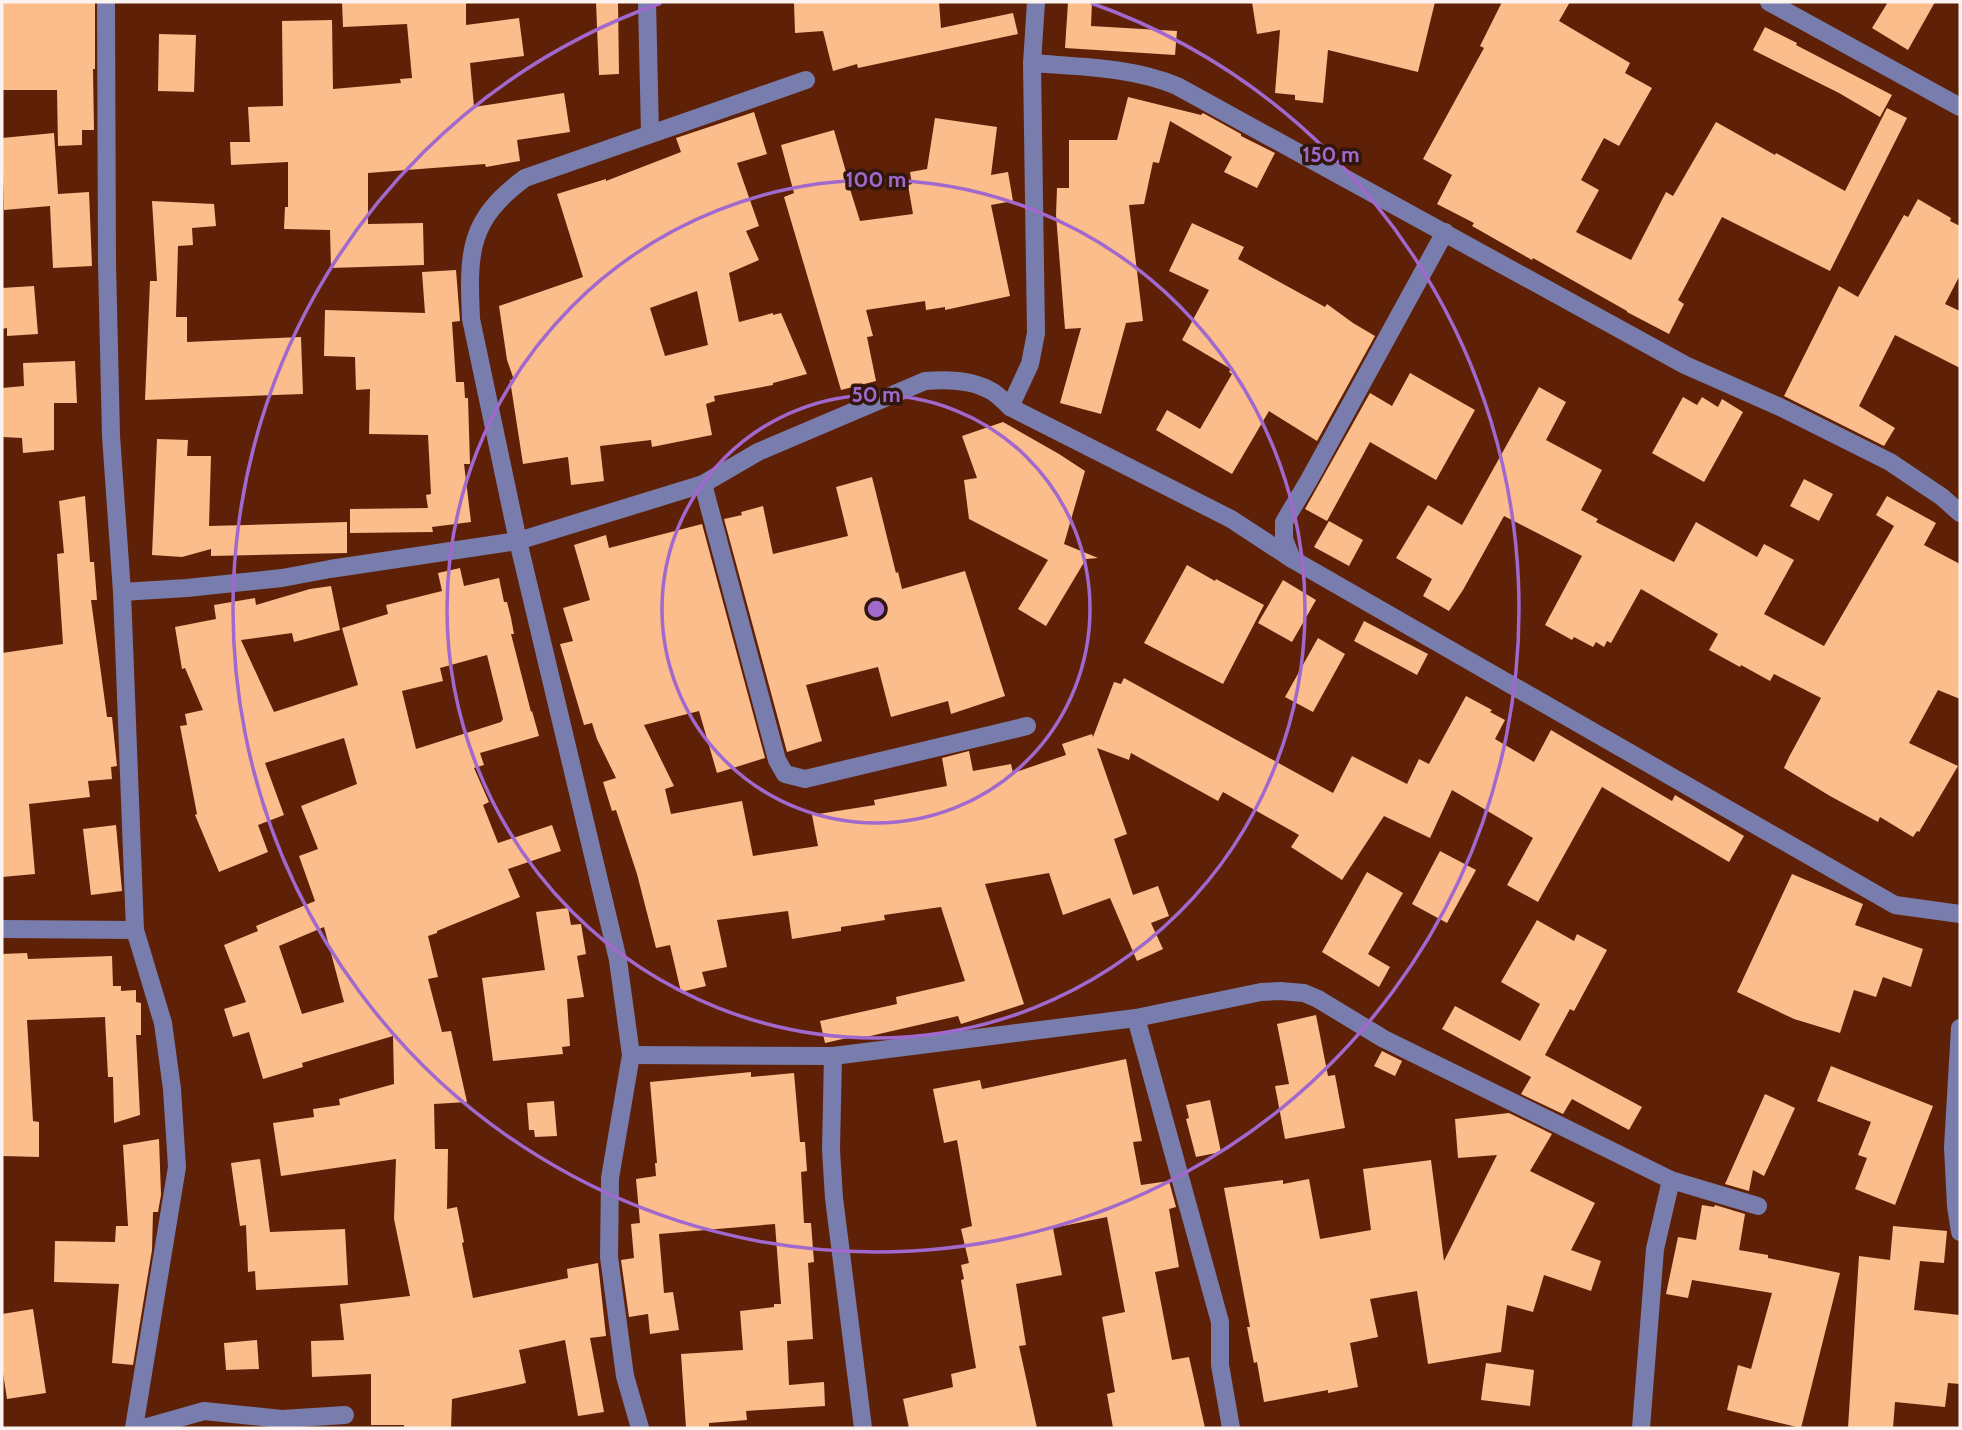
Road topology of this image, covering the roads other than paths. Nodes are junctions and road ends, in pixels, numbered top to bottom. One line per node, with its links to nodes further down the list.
1 (106, 2): 15 (street)
2 (647, 2): 8 (street)
3 (1036, 2): 5 (street)
4 (1769, 2): 7 (street)
5 (1032, 63): 9 (street); 10 (street)
6 (806, 79): 8 (street)
7 (1960, 107)
8 (650, 133): 13 (street)
9 (1445, 232): 12 (street); 14 (street)
10 (1010, 407): 11 (street); 14 (street)
11 (703, 484): 13 (street); 16 (street)
12 (1960, 513)
13 (518, 541): 15 (street); 23 (street)
14 (1292, 559): 17 (street)
15 (122, 592): 19 (street)
16 (1027, 726)
17 (1960, 914)
18 (2, 929): 19 (street)
19 (135, 929): 29 (street)
20 (1136, 1018): 24 (street); 25 (street); 33 (street)
21 (1960, 1028): 22 (street)
22 (1960, 1054): 27 (street)
23 (631, 1055): 24 (street); 31 (street)
24 (833, 1056): 32 (street)
25 (1671, 1180): 26 (street); 34 (street)
26 (1758, 1206)
27 (1960, 1232)
28 (345, 1415): 30 (street)
29 (134, 1428)
30 (144, 1428)
31 (640, 1428)
32 (863, 1428)
33 (1231, 1428)
34 (1641, 1428)

